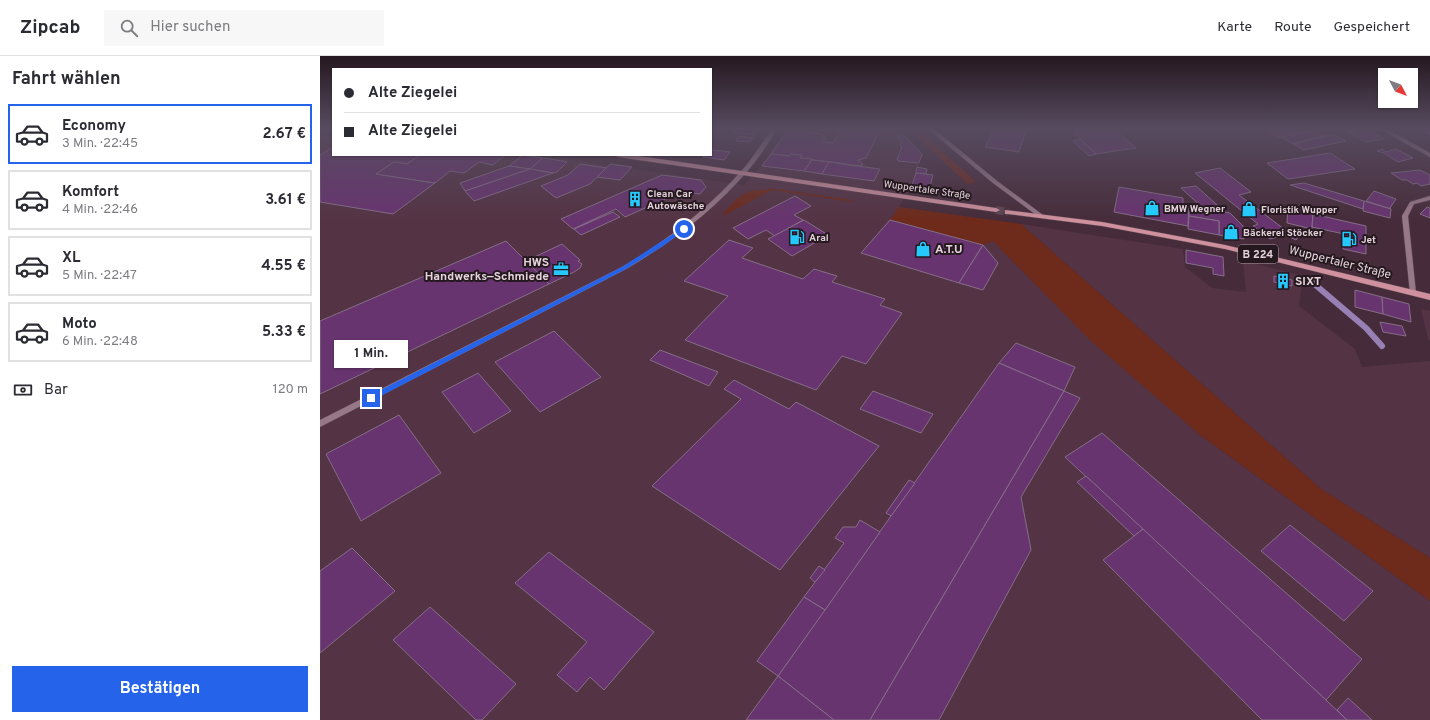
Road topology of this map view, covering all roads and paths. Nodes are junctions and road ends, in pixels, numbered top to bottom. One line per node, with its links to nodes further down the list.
1 (645, 159): 4 (main road, Wuppertaler Straße)
2 (753, 159): 4 (street)
3 (967, 159): 8 (street)
4 (742, 173): 6 (main road, Wuppertaler Straße); 11 (street)
5 (1430, 198): 9 (street)
6 (996, 210)
7 (1008, 212): 8 (main road, Wuppertaler Straße / B 224)
8 (1041, 216): 9 (main road, Wuppertaler Straße / B 224)
9 (1413, 293): 10 (main road, Wuppertaler Straße / B 224)
10 (1430, 298)
11 (320, 424)

